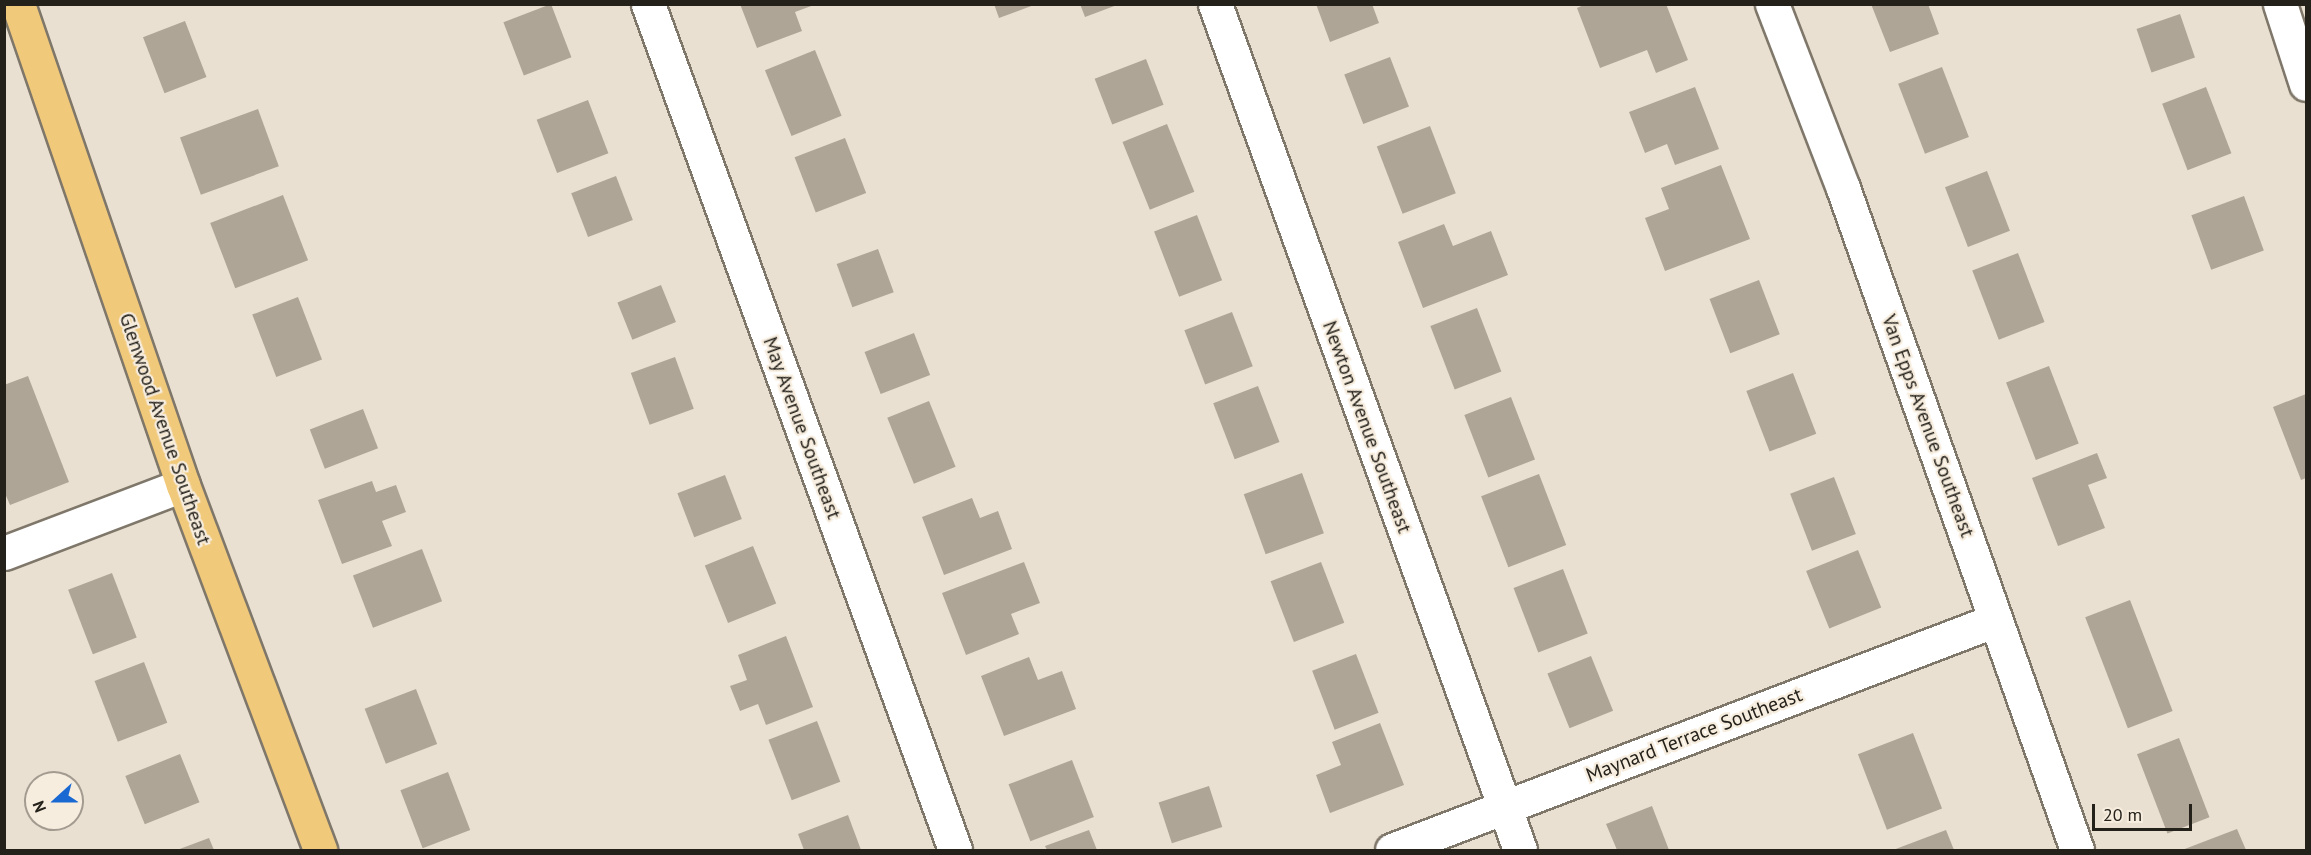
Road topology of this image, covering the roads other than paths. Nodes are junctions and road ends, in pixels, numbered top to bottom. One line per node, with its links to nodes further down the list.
1 (18, 4): 7 (main road, Glenwood Avenue Southeast)
2 (648, 4): 12 (street, May Avenue Southeast)
3 (1215, 4): 10 (street, Newton Avenue Southeast)
4 (1772, 4): 9 (street, Van Epps Avenue Southeast)
5 (2280, 4): 6 (street)
6 (2307, 84)
7 (183, 485): 8 (street); 11 (main road, Glenwood Avenue Southeast)
8 (4, 553)
9 (1996, 620): 10 (street, Maynard Terrace Southeast); 15 (street, Van Epps Avenue Southeast)
10 (1505, 808): 13 (street, Maynard Terrace Southeast); 14 (street, Newton Avenue Southeast)
11 (320, 850)
12 (955, 850)
13 (1392, 850)
14 (1520, 850)
15 (2077, 850)

